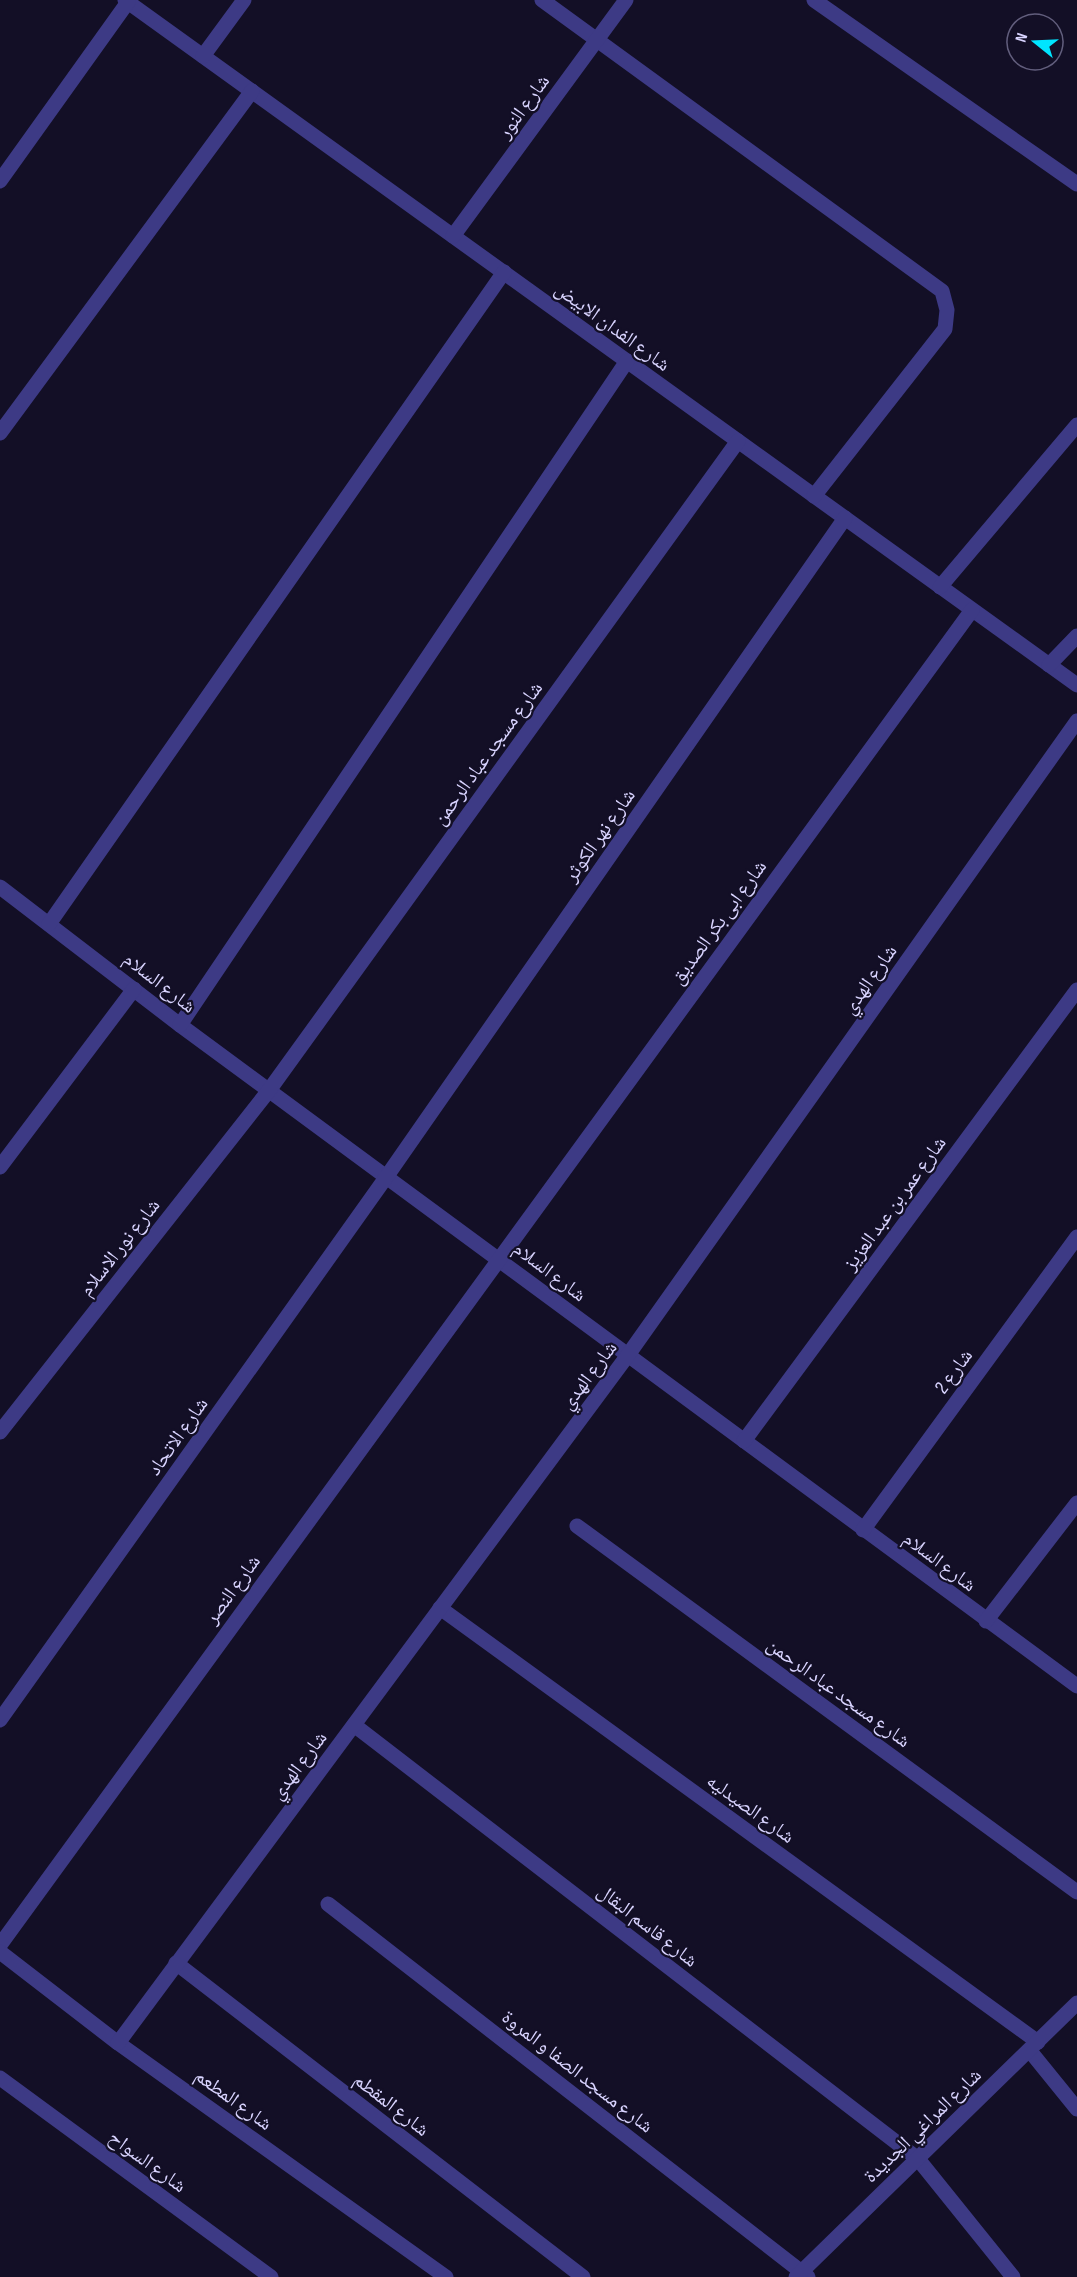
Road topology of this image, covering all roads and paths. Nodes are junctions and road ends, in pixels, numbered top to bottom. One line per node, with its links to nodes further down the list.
1 (244, 0): 7 (street)
2 (542, 0): 6 (street)
3 (626, 0): 6 (street, شارع النور)
4 (814, 0): 10 (street)
5 (126, 1): 7 (street, شارع الفدان الابيض); 9 (street)
6 (598, 40): 11 (street, شارع النور); 17 (street)
7 (203, 56): 8 (street, شارع الفدان الابيض)
8 (252, 91): 11 (street, شارع الفدان الابيض); 15 (street)
9 (0, 181)
10 (1077, 184)
11 (453, 236): 12 (street, شارع الفدان الابيض)
12 (504, 273): 13 (street, شارع الفدان الابيض); 26 (street)
13 (627, 361): 16 (street, شارع الفدان الابيض); 29 (street)
14 (1077, 425): 19 (street)
15 (0, 433)
16 (738, 441): 17 (street, شارع الفدان الابيض); 30 (street, شارع مسجد عباد الرحمن)
17 (814, 496): 18 (street, شارع الفدان الابيض)
18 (845, 518): 19 (street, شارع الفدان الابيض); 32 (street, شارع نهر الكوثر)
19 (940, 587): 20 (street, شارع الفدان الابيض)
20 (972, 610): 22 (street, شارع الفدان الابيض); 34 (street, شارع ابى بكر الصديق)
21 (1077, 636): 22 (street)
22 (1049, 665): 23 (street, شارع الفدان الابيض)
23 (1077, 685)
24 (1077, 721): 35 (street, شارع الهدي)
25 (0, 887): 26 (street, شارع السلام)
26 (49, 924): 27 (street, شارع السلام)
27 (134, 988): 29 (street, شارع السلام); 31 (street)
28 (1077, 990): 37 (street, شارع عمر بن عبد العزيز)
29 (180, 1025): 30 (street, شارع السلام)
30 (270, 1089): 32 (street, شارع السلام); 36 (street, شارع نور الاسلام)
31 (0, 1167)
32 (387, 1176): 34 (street, شارع السلام); 44 (street, شارع الاتحاد)
33 (1077, 1238): 40 (street, شارع 2)
34 (498, 1259): 35 (street, شارع السلام); 48 (street, شارع النصر)
35 (628, 1355): 37 (street, شارع السلام); 41 (street, شارع الهدي)
36 (0, 1432)
37 (744, 1442): 40 (street, شارع السلام)
38 (1077, 1503): 42 (street)
39 (577, 1526): 46 (street, شارع مسجد عباد الرحمن)
40 (863, 1530): 42 (street, شارع السلام)
41 (440, 1608): 45 (street, شارع الهدي); 53 (street, شارع الصيدليه)
42 (986, 1621): 43 (street, شارع السلام)
43 (1077, 1686)
44 (0, 1720)
45 (354, 1725): 50 (street, شارع الهدي); 56 (street, شارع قاسم البقال)
46 (1077, 1892)
47 (328, 1904): 57 (street, شارع مسجد الصفا و المروة)
48 (0, 1945)
49 (0, 1952): 52 (street, شارع المطعم)
50 (176, 1964): 52 (street, شارع الهدي); 60 (street, شارع المقطم)
51 (1077, 2003): 53 (street, شارع المراغي الجديدة)
52 (118, 2043): 59 (street, شارع المطعم)
53 (1034, 2046): 55 (street, شارع الصيدليه); 56 (street, شارع المراغي الجديدة)
54 (0, 2078): 58 (street, شارع السواح)
55 (1077, 2109)
56 (918, 2159): 57 (street, شارع المراغي الجديدة); 61 (street, شارع قاسم البقال)
57 (802, 2275)
58 (271, 2277)
59 (446, 2277)
60 (583, 2277)
61 (1013, 2277)

